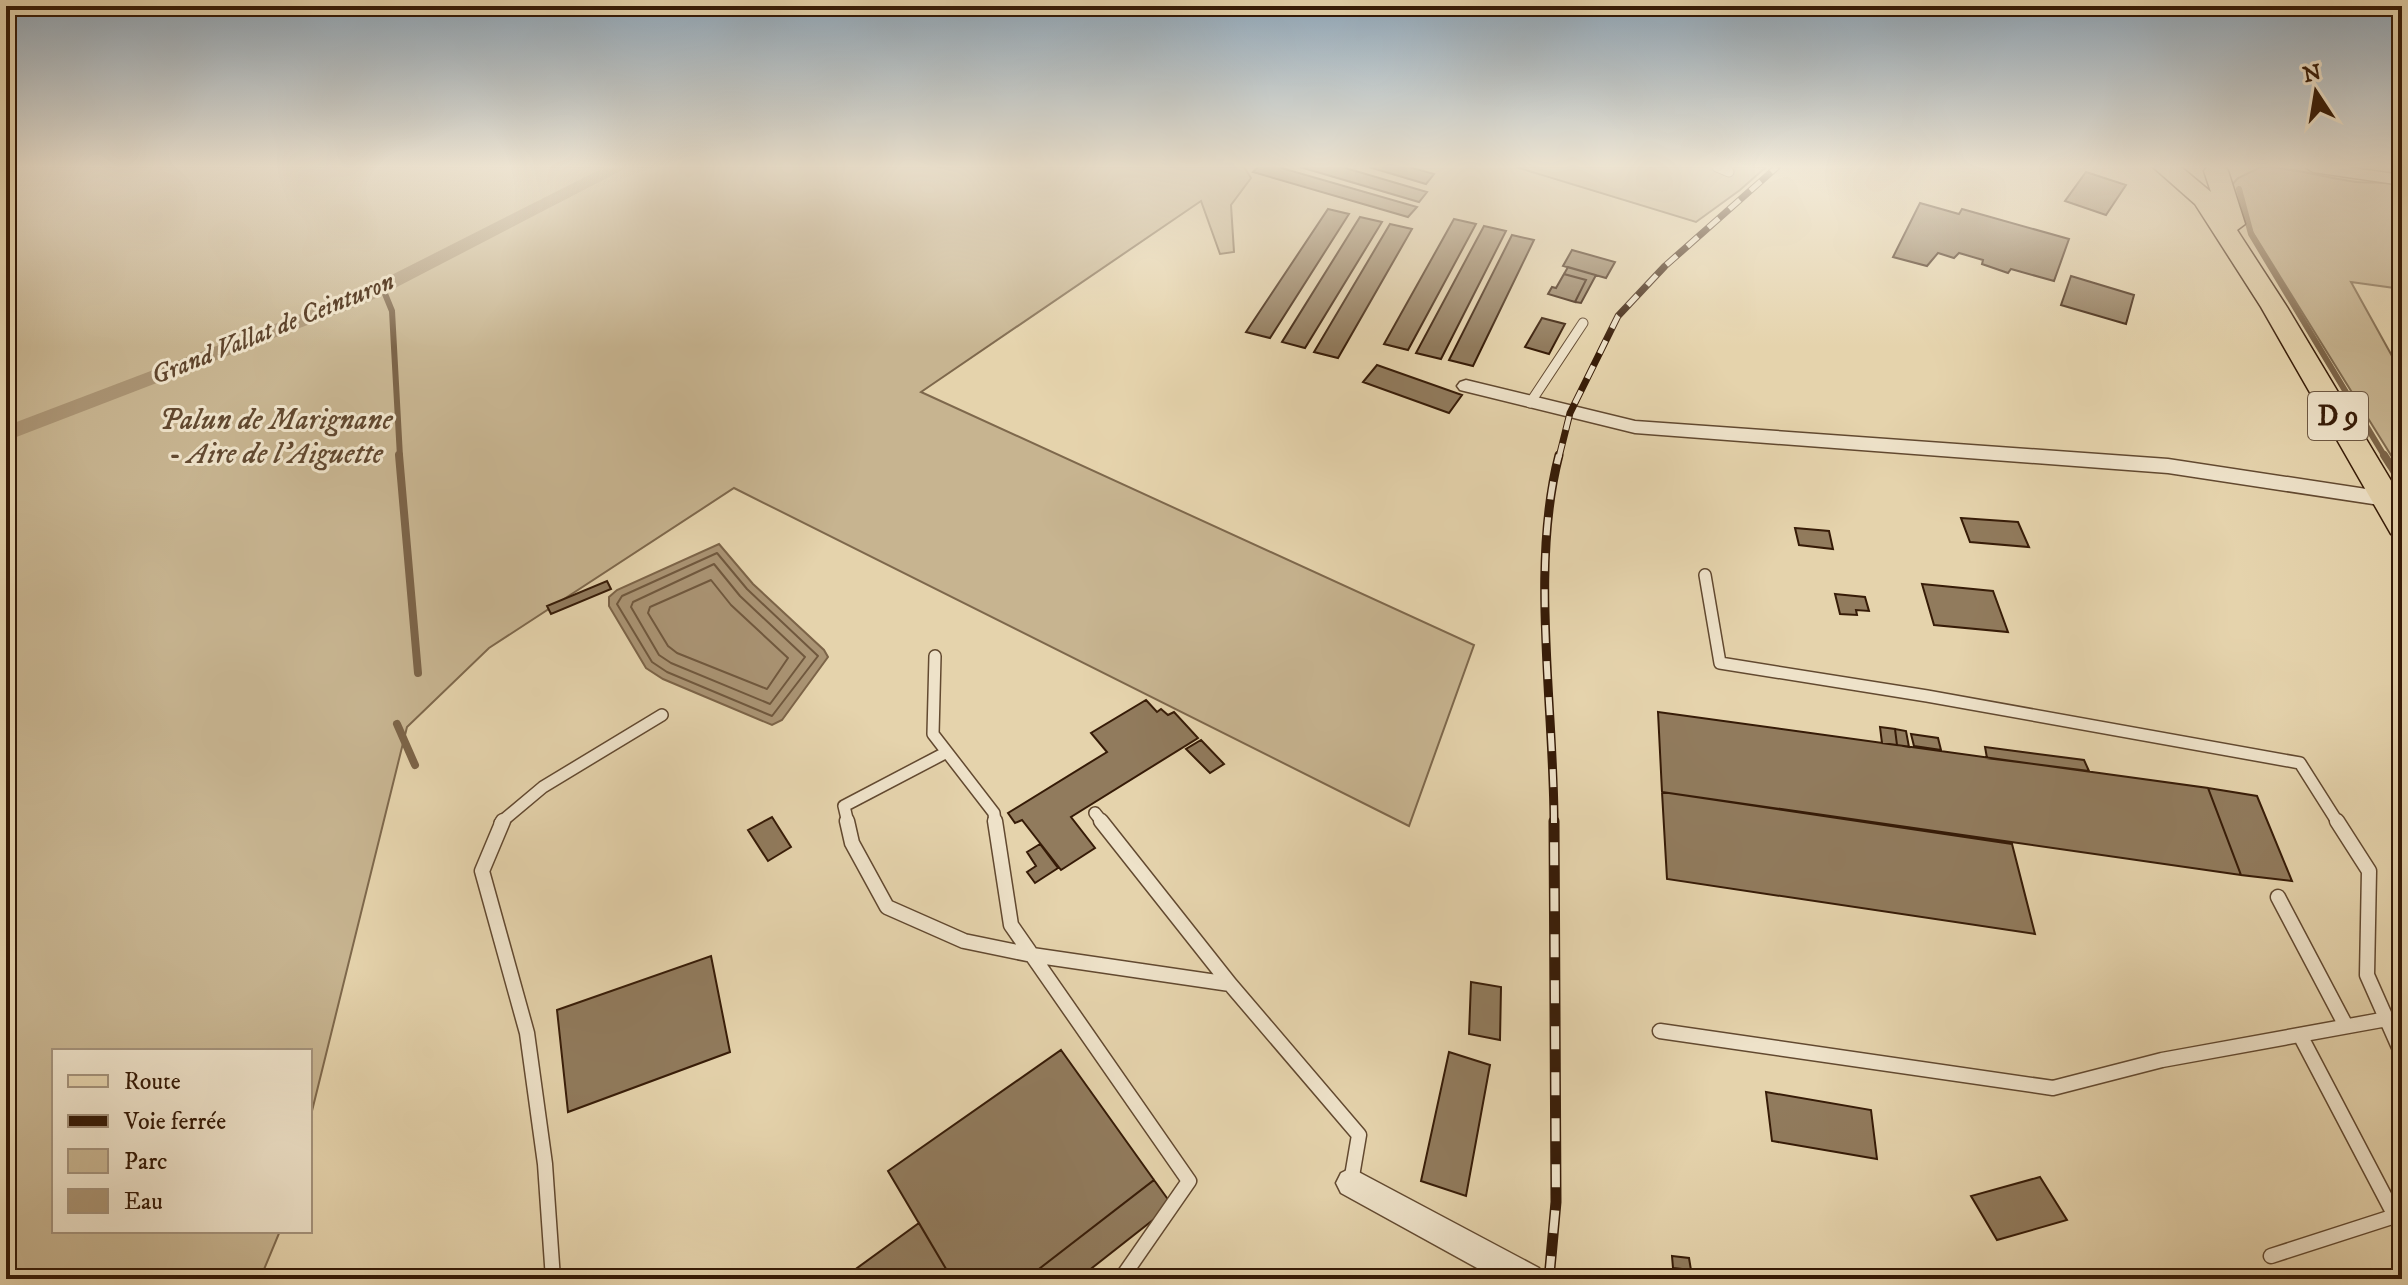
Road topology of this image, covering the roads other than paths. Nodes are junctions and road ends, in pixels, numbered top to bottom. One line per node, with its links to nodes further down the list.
1 (2222, 227): 3 (main road, D 9)
2 (2235, 227): 3 (main road, D 9)
3 (2274, 307): 7 (main road, D 9)
4 (1583, 323): 6 (lane)
5 (1466, 386): 6 (street)
6 (1530, 403): 7 (street)
7 (2386, 499): 8 (main road, D 9)
8 (2402, 526)
9 (1705, 575): 17 (lane)
10 (935, 656): 12 (lane)
11 (662, 715): 25 (lane)
12 (947, 752): 15 (lane); 15 (lane)
13 (1095, 813): 16 (lane)
14 (2278, 897): 18 (lane)
15 (1032, 955): 16 (lane); 26 (lane)
16 (1230, 984): 22 (lane)
17 (2387, 1019): 18 (lane); 21 (lane)
18 (2346, 1026): 20 (lane)
19 (1660, 1031): 20 (lane)
20 (2300, 1035): 23 (lane)
21 (2402, 1054)
22 (1351, 1183): 24 (street)
23 (2271, 1256)
24 (1519, 1277)
25 (553, 1279)
26 (1121, 1279)

